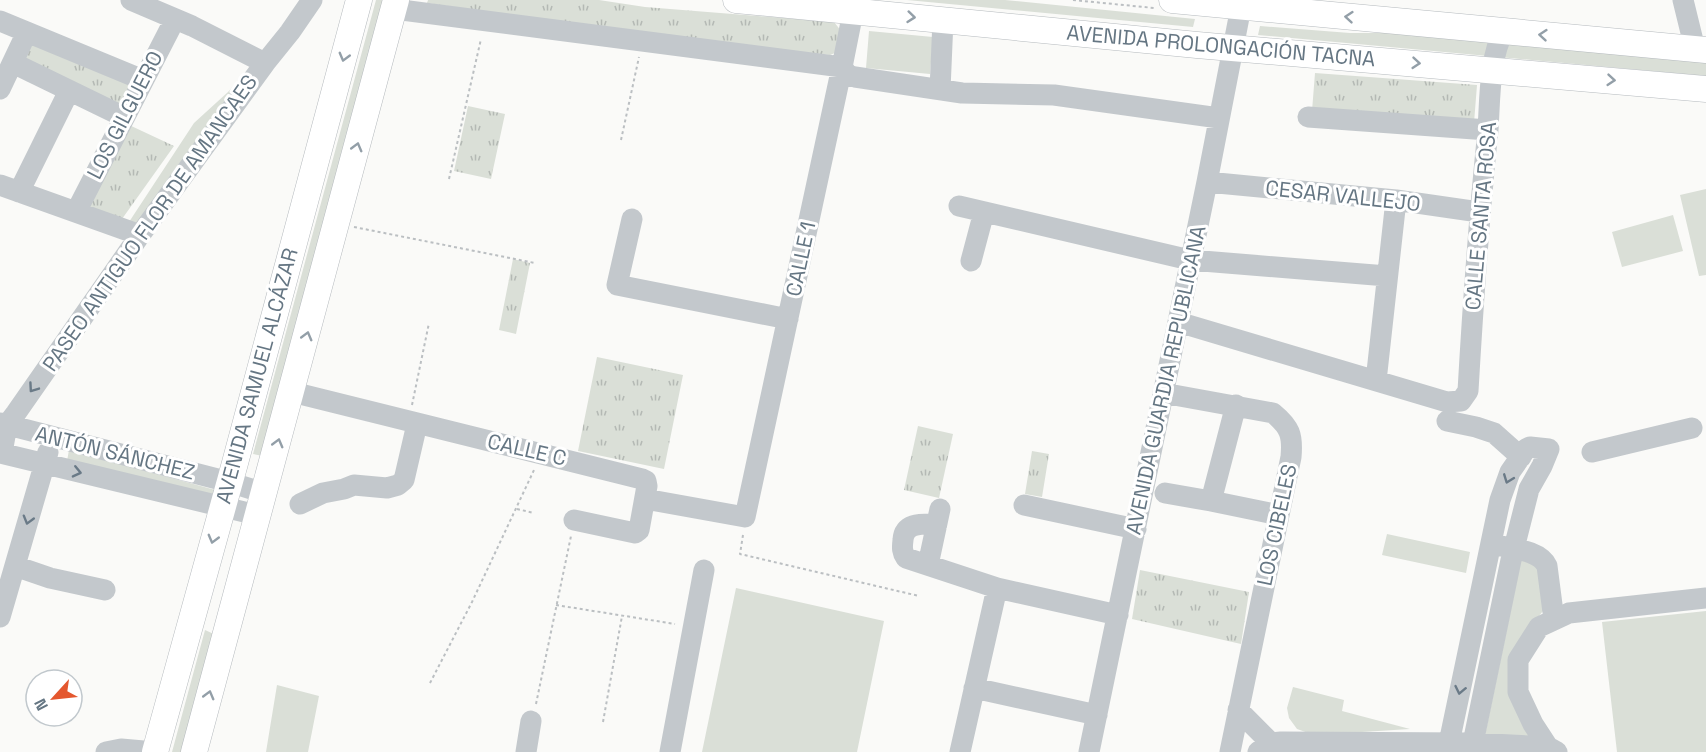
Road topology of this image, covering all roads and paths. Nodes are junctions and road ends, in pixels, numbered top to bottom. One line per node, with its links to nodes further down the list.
1 (131, 0): 10 (street)
2 (359, 0): 65 (main road, AVENIDA SAMUEL ALCÁZAR, one-way to 65)
3 (736, 0): 8 (main road, AVENIDA PROLONGACIÓN TACNA)
4 (1172, 0): 9 (main road, AVENIDA PROLONGACIÓN TACNA)
5 (1683, 0): 18 (street)
6 (307, 4): 19 (street, PASEO ANTIGUO FLOR DE AMANCAES)
7 (395, 5): 13 (street); 41 (main road, AVENIDA SAMUEL ALCÁZAR, one-way to 7)
8 (853, 6): 11 (main road, AVENIDA PROLONGACIÓN TACNA, one-way to 11); 20 (street, CALLE 1)
9 (1241, 7): 14 (main road, AVENIDA PROLONGACIÓN TACNA, one-way to 9); 17 (street, AVENIDA GUARDIA REPUBLICANA)
10 (175, 19): 19 (street); 23 (street, LOS GILGUERO)
11 (943, 20): 17 (main road, AVENIDA PROLONGACIÓN TACNA); 26 (street)
12 (0, 21): 15 (street)
13 (486, 21): 16 (street); 32 (path)
14 (1504, 31): 18 (main road, AVENIDA PROLONGACIÓN TACNA, one-way to 14); 21 (street, CALLE SANTA ROSA)
15 (27, 32): 22 (street); 23 (street)
16 (642, 41): 20 (street); 31 (path)
17 (1233, 47): 21 (main road, AVENIDA PROLONGACIÓN TACNA, one-way to 21); 29 (street, AVENIDA GUARDIA REPUBLICANA)
18 (1700, 49)
19 (265, 63): 42 (street, PASEO ANTIGUO FLOR DE AMANCAES)
20 (842, 67): 26 (street); 47 (street, CALLE 1)
21 (1493, 70): 24 (main road, AVENIDA PROLONGACIÓN TACNA, one-way to 24); 30 (street, CALLE SANTA ROSA)
22 (5, 77): 25 (street)
23 (143, 80): 27 (street, LOS GILGUERO)
24 (1706, 89)
25 (69, 90): 27 (street); 34 (street)
26 (940, 90): 29 (street)
27 (124, 117): 37 (street, LOS GILGUERO)
28 (1308, 117): 30 (street)
29 (1219, 118): 33 (street, AVENIDA GUARDIA REPUBLICANA)
30 (1488, 130): 38 (street, CALLE SANTA ROSA)
31 (621, 140)
32 (449, 180)
33 (1207, 182): 35 (street, CESAR VALLEJO); 43 (street, AVENIDA GUARDIA REPUBLICANA)
34 (10, 189): 37 (street)
35 (1396, 200): 38 (street, CESAR VALLEJO); 46 (street)
36 (959, 206): 39 (street)
37 (76, 212): 42 (street)
38 (1479, 212): 50 (street, CALLE SANTA ROSA)
39 (984, 213): 43 (street); 44 (street)
40 (632, 219): 47 (street)
41 (337, 224): 45 (path); 51 (main road, AVENIDA SAMUEL ALCÁZAR, one-way to 41)
42 (140, 235): 56 (street, PASEO ANTIGUO FLOR DE AMANCAES, one-way to 56)
43 (1190, 260): 46 (street); 48 (street, AVENIDA GUARDIA REPUBLICANA)
44 (971, 261)
45 (535, 263)
46 (1388, 276): 50 (street)
47 (788, 319): 66 (street, CALLE 1)
48 (1178, 322): 50 (street); 52 (street, AVENIDA GUARDIA REPUBLICANA)
49 (429, 323): 55 (path)
50 (1376, 381)
51 (292, 392): 55 (street, CALLE C); 68 (main road, AVENIDA SAMUEL ALCÁZAR, one-way to 51)
52 (1163, 393): 53 (street, LOS CIBELES); 75 (street, AVENIDA GUARDIA REPUBLICANA)
53 (1236, 405): 67 (street); 73 (street, LOS CIBELES)
54 (1447, 421): 62 (street)
55 (413, 423): 61 (street, CALLE C); 69 (street)
56 (4, 424): 58 (street, ANTÓN SÁNCHEZ); 60 (street, PASEO ANTIGUO FLOR DE AMANCAES)
57 (1692, 428): 59 (street)
58 (52, 437): 63 (street); 65 (street, ANTÓN SÁNCHEZ)
59 (1592, 452)
60 (1, 453): 63 (street, ANTÓN SÁNCHEZ)
61 (542, 454): 66 (street, CALLE C); 71 (path)
62 (1521, 457): 76 (street, one-way to 76); 77 (street)
63 (44, 464): 65 (street, ANTÓN SÁNCHEZ, one-way to 65); 80 (street, one-way to 80)
64 (1165, 493): 67 (street)
65 (225, 494): 68 (street, ANTÓN SÁNCHEZ); 107 (main road, AVENIDA SAMUEL ALCÁZAR, one-way to 107)
66 (645, 499): 74 (street)
67 (1211, 501): 73 (street)
68 (260, 504): 108 (main road, AVENIDA SAMUEL ALCÁZAR, one-way to 68)
69 (300, 504)
70 (1024, 505): 75 (street)
71 (517, 509): 72 (path); 96 (path)
72 (534, 513)
73 (1279, 515): 98 (street, LOS CIBELES)
74 (574, 520): 87 (path)
75 (1136, 529): 89 (street, AVENIDA GUARDIA REPUBLICANA)
76 (1491, 543): 77 (street); 86 (street)
77 (1514, 549): 88 (street); 92 (street)
78 (740, 554): 84 (path)
79 (928, 565): 79 (street); 82 (street)
80 (15, 566): 83 (street); 91 (street)
81 (704, 570): 93 (street)
82 (997, 588): 89 (street); 97 (street)
83 (105, 590)
84 (919, 596)
85 (1706, 598): 92 (street)
86 (1478, 602): 88 (street); 94 (street)
87 (556, 605): 90 (path); 99 (path)
88 (1501, 606): 95 (street)
89 (1118, 615): 100 (street, AVENIDA GUARDIA REPUBLICANA)
90 (622, 616): 93 (path); 101 (path)
91 (0, 617)
92 (1554, 620): 105 (street)
93 (693, 627): 110 (street)
94 (1466, 660): 95 (street); 102 (street, one-way to 102)
95 (1489, 665): 103 (street)
96 (430, 683)
97 (974, 688): 100 (street); 111 (street)
98 (1238, 711): 104 (street); 113 (street, LOS CIBELES)
99 (533, 714): 109 (street)
100 (1097, 715): 112 (street, AVENIDA GUARDIA REPUBLICANA)
101 (603, 722)
102 (1449, 743): 103 (street); 104 (street)
103 (1473, 743): 105 (street)
104 (1265, 748)
105 (1553, 749)
106 (106, 752): 107 (street)
107 (155, 752)
108 (194, 752)
109 (526, 752)
110 (670, 752)
111 (960, 752)
112 (1089, 752)
113 (1230, 752)

